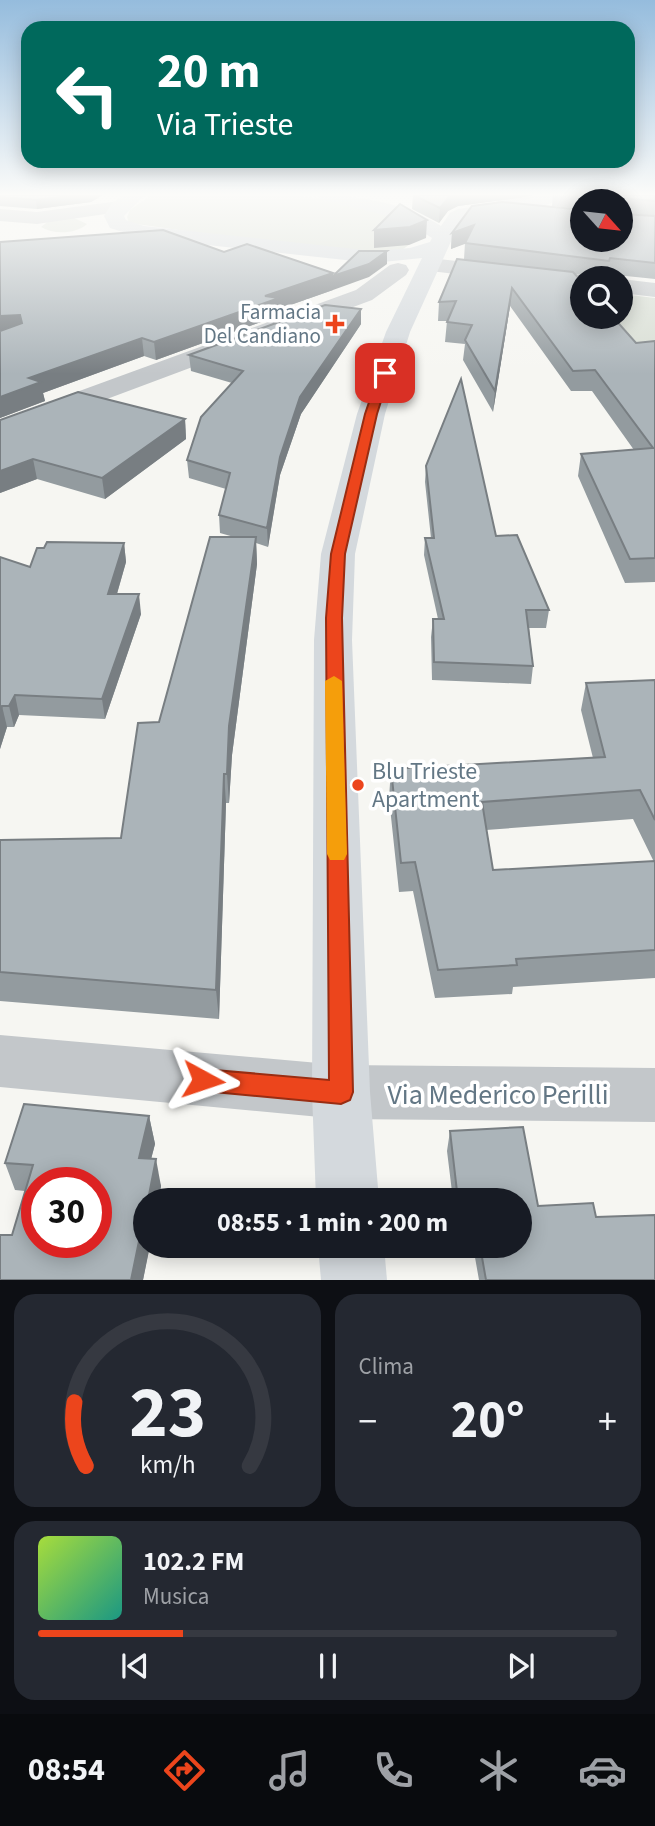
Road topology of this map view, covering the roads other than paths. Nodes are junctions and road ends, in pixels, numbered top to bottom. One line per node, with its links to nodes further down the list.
1 (335, 255): 5 (street)
2 (403, 255): 5 (street)
3 (434, 255): 10 (street)
4 (462, 255): 7 (street)
5 (347, 256): 6 (street)
6 (398, 270): 10 (street); 11 (street)
7 (570, 279)
8 (633, 287): 9 (street)
9 (655, 290)
10 (405, 318): 13 (street)
11 (0, 430)
12 (0, 1061): 13 (street, Via Mederico Perilli)
13 (341, 1092): 14 (street, Via Mederico Perilli); 15 (street)
14 (655, 1095)
15 (347, 1188)
16 (352, 1258): 17 (street)
17 (354, 1280)

